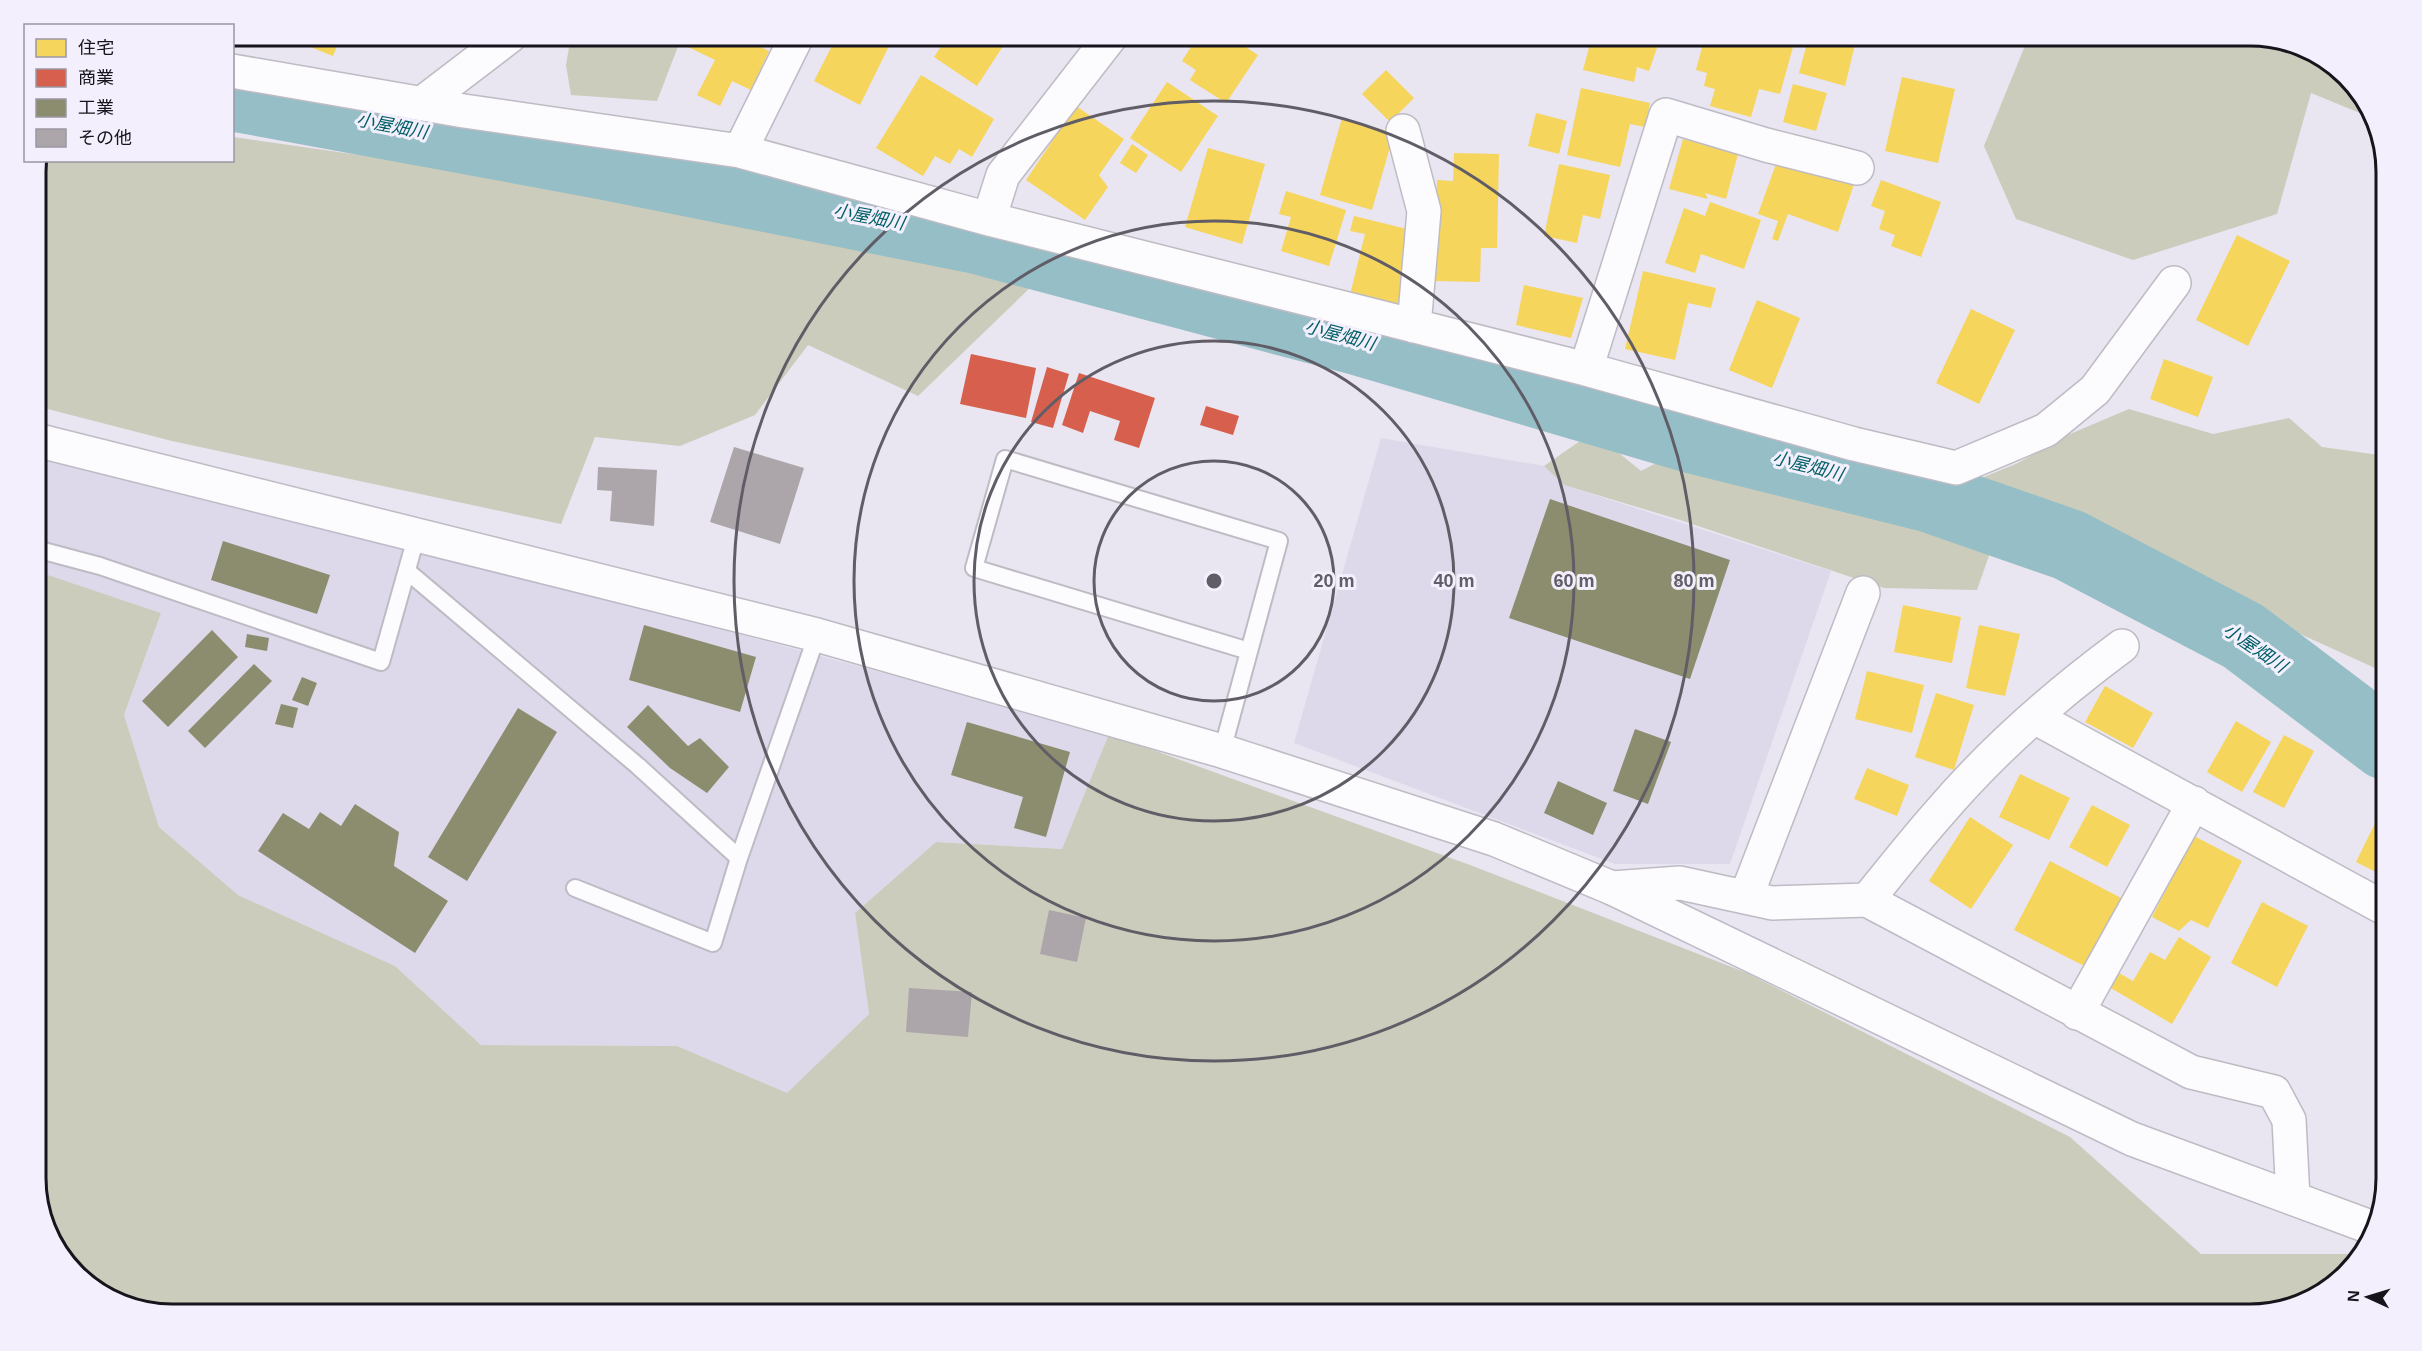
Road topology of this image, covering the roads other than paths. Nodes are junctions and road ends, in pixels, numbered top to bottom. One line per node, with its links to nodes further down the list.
1 (496, 47): 5 (street)
2 (792, 47): 7 (street)
3 (1103, 47): 9 (street)
4 (234, 71): 5 (street)
5 (421, 104): 7 (street)
6 (1402, 131): 11 (street)
7 (740, 151): 9 (street)
8 (1857, 168): 12 (street)
9 (989, 219): 11 (street)
10 (2174, 283): 12 (street)
11 (1414, 326): 12 (street)
12 (1586, 369)
13 (47, 444): 14 (street)
14 (417, 534): 16 (lane); 18 (street)
15 (47, 552): 16 (lane)
16 (407, 571): 24 (lane)
17 (1863, 593): 27 (street)
18 (817, 635): 22 (street); 24 (lane)
19 (2122, 646): 21 (street)
20 (1249, 651): 20 (lane); 22 (lane)
21 (2036, 718): 23 (street); 28 (street)
22 (1222, 751): 26 (street)
23 (2194, 803): 29 (street); 30 (street)
24 (739, 858): 25 (lane)
25 (575, 888)
26 (1612, 888): 27 (street); 31 (street)
27 (1746, 897): 28 (street)
28 (1867, 900): 30 (street)
29 (2376, 903)
30 (2077, 1013): 31 (street)
31 (2293, 1198): 32 (street)
32 (2366, 1226)

